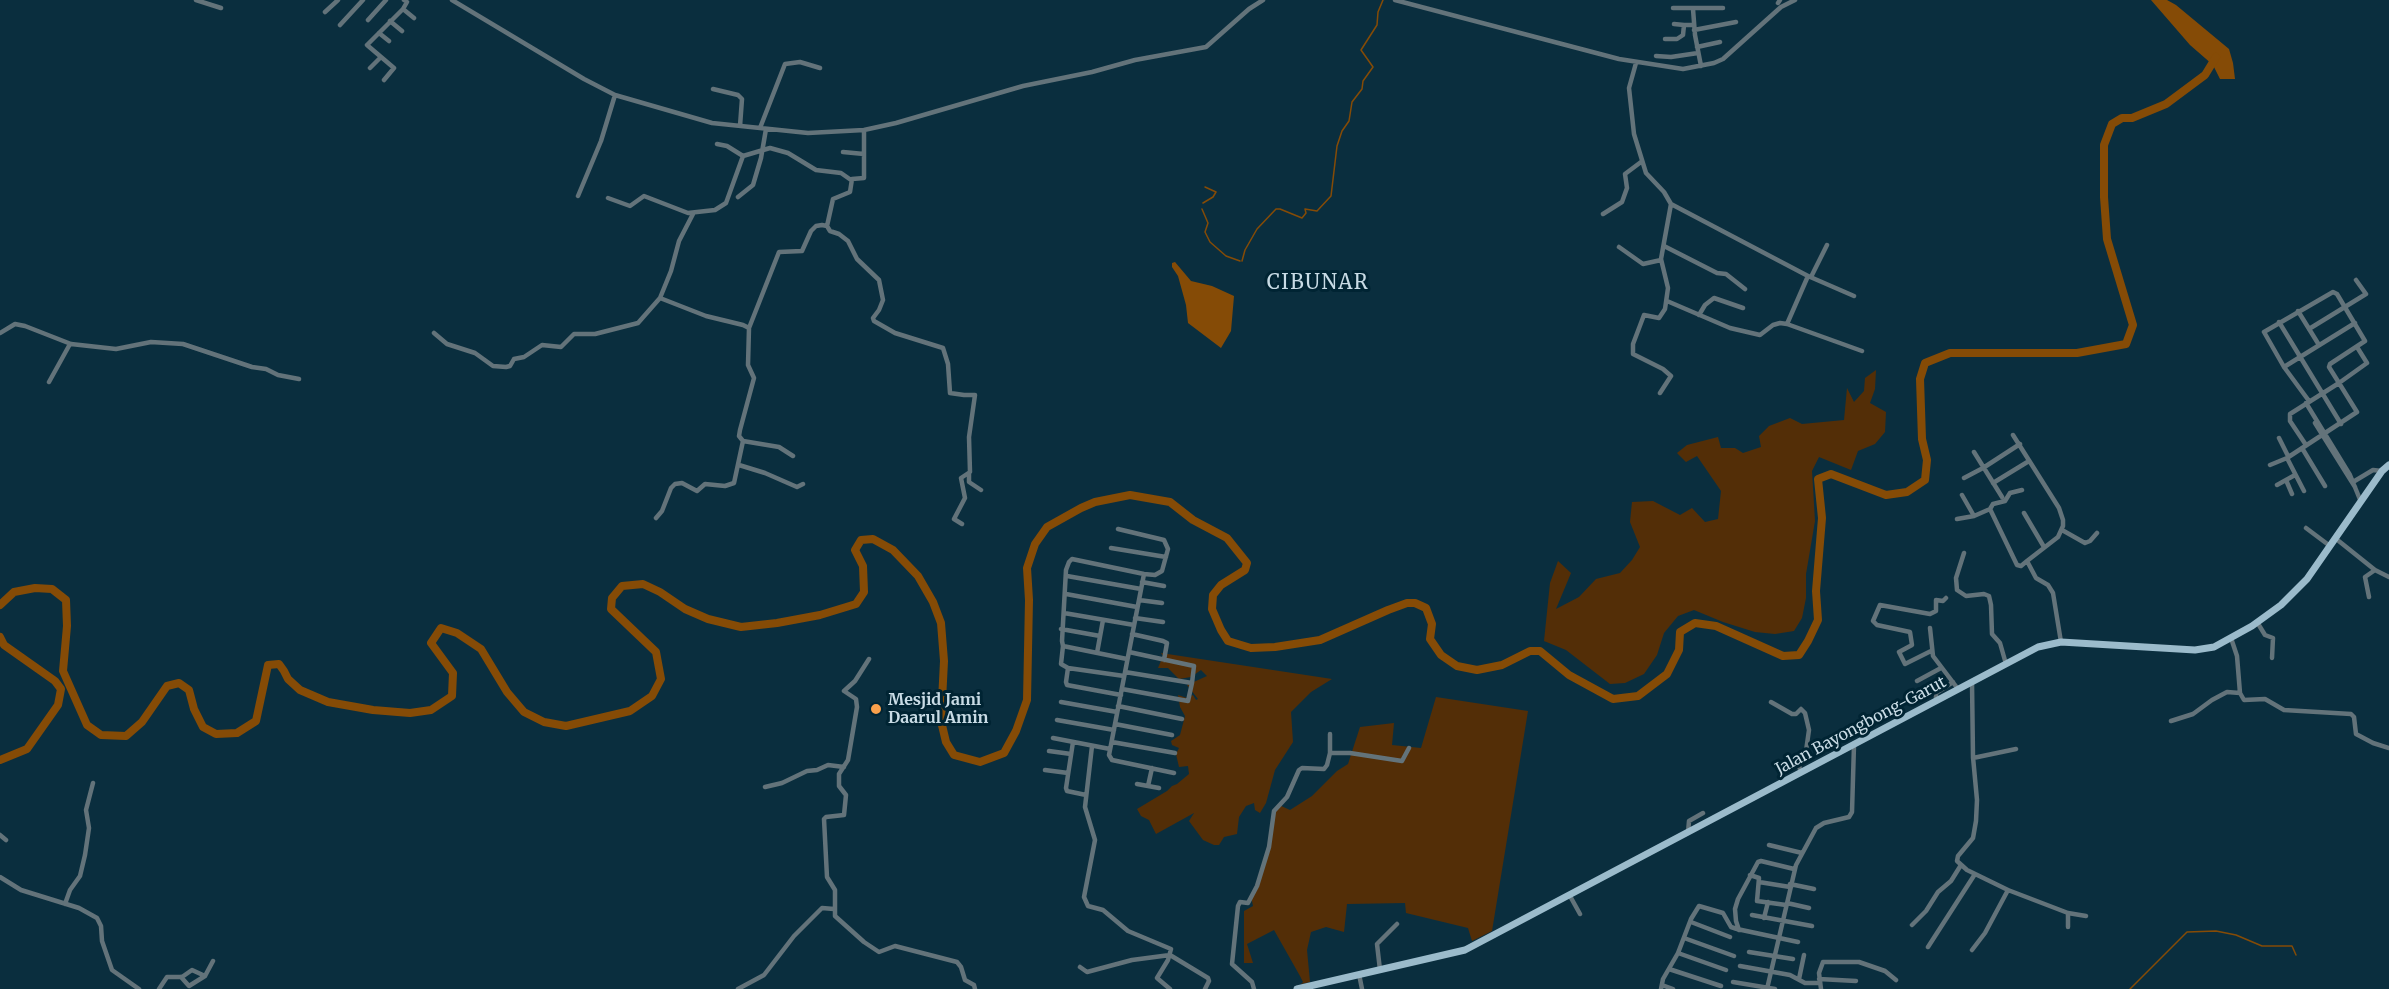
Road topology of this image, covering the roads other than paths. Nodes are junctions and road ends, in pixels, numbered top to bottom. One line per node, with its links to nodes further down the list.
1 (196, 0): 11 (street)
2 (338, 0): 16 (street)
3 (363, 0): 22 (street)
4 (386, 0): 18 (street)
5 (404, 0): 14 (street)
6 (452, 0): 39 (street)
7 (1263, 0): 42 (street)
8 (1395, 0): 33 (street)
9 (1795, 0): 10 (street)
10 (1778, 2): 34 (street)
11 (221, 8)
12 (1673, 8): 15 (street)
13 (1723, 8): 15 (street)
14 (404, 9): 17 (street); 19 (street)
15 (1693, 9): 24 (street)
16 (326, 12)
17 (414, 18)
18 (368, 20)
19 (390, 21): 25 (street); 26 (street)
20 (1737, 22): 24 (street)
21 (1674, 24): 23 (street)
22 (340, 25)
23 (1684, 25): 24 (street); 27 (street)
24 (1694, 28): 30 (street)
25 (402, 31)
26 (379, 33): 28 (street); 32 (street)
27 (1665, 39)
28 (389, 41)
29 (1720, 42): 30 (street)
30 (1698, 50): 31 (street); 34 (street)
31 (1656, 56)
32 (381, 57): 35 (street); 37 (street)
33 (1636, 63): 34 (street); 48 (street)
34 (1701, 66)
35 (370, 68)
36 (820, 68): 41 (street)
37 (384, 80)
38 (713, 89): 40 (street)
39 (615, 95): 40 (street); 50 (street)
40 (740, 126): 41 (street)
41 (763, 128): 42 (street); 44 (street)
42 (864, 130): 46 (street)
43 (717, 144): 47 (street)
44 (762, 149): 47 (street); 49 (street); 51 (street)
45 (843, 152): 46 (street)
46 (864, 154): 49 (street)
47 (743, 156): 54 (street)
48 (1641, 162): 53 (street); 55 (street)
49 (851, 180): 56 (street)
50 (578, 196)
51 (738, 197)
52 (608, 198): 54 (street)
53 (1671, 204): 58 (street); 61 (street)
54 (693, 213): 65 (street)
55 (1602, 214)
56 (827, 226): 74 (street); 106 (street)
57 (1827, 245): 61 (street)
58 (1664, 246): 60 (street); 63 (street)
59 (1619, 247): 60 (street)
60 (1661, 260): 66 (street)
61 (1810, 276): 64 (street); 73 (street)
62 (2356, 279): 67 (street)
63 (1745, 288)
64 (1854, 296)
65 (660, 297): 74 (street); 77 (street)
66 (1667, 301): 70 (street); 87 (street)
67 (2345, 307): 69 (street); 72 (street); 75 (street)
68 (1743, 308): 70 (street)
69 (2298, 311): 71 (street); 75 (street)
70 (1699, 315): 73 (street)
71 (2279, 322): 82 (street); 83 (street)
72 (2355, 323): 79 (street); 80 (street)
73 (1787, 324): 81 (street)
74 (749, 328): 94 (street)
75 (2309, 329): 79 (street)
76 (0, 333): 78 (street)
77 (434, 333)
78 (70, 344): 84 (street); 85 (street)
79 (2319, 345): 82 (street)
80 (2357, 346): 86 (street); 86 (street)
81 (1862, 351)
82 (2300, 356): 83 (street); 88 (street)
83 (2284, 367): 89 (street)
84 (299, 379)
85 (49, 382)
86 (2339, 383): 88 (street); 90 (street)
87 (1660, 393)
88 (2322, 393): 89 (street); 90 (street)
89 (2306, 403): 92 (street); 96 (street)
90 (2341, 424): 92 (street)
91 (2013, 435): 95 (street)
92 (2324, 435): 96 (street); 112 (street)
93 (2278, 438): 99 (street)
94 (743, 441): 98 (street); 101 (street)
95 (2020, 444): 100 (street); 104 (street)
96 (2304, 446): 99 (street); 114 (street)
97 (1974, 452): 104 (street)
98 (793, 456)
99 (2288, 457): 102 (street); 107 (street)
100 (2029, 461): 110 (street); 130 (street)
101 (739, 465): 111 (street); 125 (street)
102 (2270, 465)
103 (2389, 465): 105 (main road, Jalan Bayongbong-Garut)
104 (1983, 468): 108 (street); 110 (street)
105 (2382, 471): 112 (street); 121 (main road, Jalan Bayongbong-Garut)
106 (969, 474): 115 (street); 127 (street)
107 (2295, 475): 109 (street); 117 (street)
108 (1964, 478)
109 (2286, 480): 113 (street); 118 (street)
110 (1994, 483): 120 (street)
111 (803, 484)
112 (2353, 484): 121 (street)
113 (2277, 485)
114 (2325, 486)
115 (981, 490)
116 (2022, 490): 122 (street)
117 (2304, 491)
118 (2292, 494)
119 (1962, 495): 124 (street)
120 (2002, 497)
121 (2361, 502): 132 (main road, Jalan Bayongbong-Garut)
122 (1990, 509): 124 (street); 138 (street)
123 (2024, 513): 134 (street)
124 (1974, 516): 126 (street)
125 (656, 518)
126 (1957, 519)
127 (962, 524)
128 (2306, 528): 133 (street)
129 (1118, 529): 137 (street)
130 (2062, 530): 131 (street); 134 (street)
131 (2097, 533)
132 (2335, 538): 133 (main road, Jalan Bayongbong-Garut); 139 (street)
133 (2330, 546): 156 (main road, Jalan Bayongbong-Garut)
134 (2044, 547): 138 (street)
135 (1111, 548): 137 (street)
136 (1964, 553): 172 (street)
137 (1166, 557): 140 (street)
138 (2027, 561): 163 (street)
139 (2375, 570): 142 (street); 147 (street)
140 (1144, 574): 141 (street); 143 (street)
141 (1067, 576): 145 (street); 146 (street)
142 (2389, 577)
143 (1142, 582): 144 (street); 145 (street)
144 (1164, 586)
145 (1141, 589): 149 (street)
146 (1066, 594): 151 (street); 152 (street)
147 (2369, 597)
148 (1946, 598): 165 (street)
149 (1139, 600): 150 (street); 151 (street)
150 (1162, 603)
151 (1137, 607): 153 (street)
152 (1064, 613): 154 (street); 159 (street)
153 (1135, 618): 155 (street); 157 (street)
154 (1103, 620): 157 (street); 161 (street)
155 (1162, 622)
156 (2257, 622): 162 (main road, Jalan Bayongbong-Garut); 168 (street)
157 (1134, 625): 160 (street)
158 (1930, 628): 165 (street)
159 (1061, 629): 161 (street); 164 (street)
160 (1132, 634): 166 (street); 171 (street)
161 (1100, 636): 167 (street)
162 (2231, 638): 163 (main road, Jalan Bayongbong-Garut); 181 (street)
163 (2061, 642): 172 (main road, Jalan Bayongbong-Garut)
164 (1063, 646): 167 (street); 173 (street)
165 (1931, 651): 174 (street)
166 (1129, 652): 170 (street); 171 (street)
167 (1096, 653): 170 (street)
168 (2272, 658)
169 (868, 659): 206 (street)
170 (1127, 659): 175 (street)
171 (1164, 660): 178 (street)
172 (2006, 664): 177 (main road, Jalan Bayongbong-Garut)
173 (1068, 668): 175 (street); 180 (street)
174 (1941, 668): 176 (street); 179 (street)
175 (1125, 674): 178 (street); 180 (street)
176 (1917, 681)
177 (1972, 682): 179 (main road, Jalan Bayongbong-Garut); 205 (street)
178 (1192, 683): 180 (street)
179 (1956, 686): 196 (main road, Jalan Bayongbong-Garut)
180 (1121, 692): 184 (street)
181 (2240, 693): 188 (street); 198 (street)
182 (1061, 702): 185 (street)
183 (1771, 702): 211 (street)
184 (1118, 706): 185 (street); 186 (street)
185 (1117, 712): 189 (street)
186 (1182, 719)
187 (1057, 720): 189 (street)
188 (2171, 721)
189 (1114, 727): 191 (street); 194 (street)
190 (1330, 734): 203 (street)
191 (1172, 735)
192 (1053, 738): 193 (street)
193 (1073, 742): 195 (street); 204 (street)
194 (1112, 742): 199 (street); 202 (street)
195 (1092, 746): 199 (street); 217 (street)
196 (1854, 746): 211 (main road, Jalan Bayongbong-Garut); 223 (street)
197 (1409, 748): 203 (street)
198 (2389, 748)
199 (1110, 749): 207 (street)
200 (2016, 749): 205 (street)
201 (1049, 751): 204 (street)
202 (1175, 753)
203 (1330, 753): 288 (street)
204 (1071, 754): 209 (street)
205 (1973, 758): 224 (street)
206 (844, 767): 215 (street); 238 (street)
207 (1152, 768): 210 (street); 214 (street)
208 (1045, 770): 209 (street)
209 (1068, 773): 217 (street)
210 (1174, 773)
211 (1801, 773): 219 (main road, Jalan Bayongbong-Garut)
212 (93, 783): 235 (street)
213 (1137, 784): 214 (street)
214 (1148, 786): 216 (street)
215 (765, 787)
216 (1159, 788)
217 (1086, 795): 259 (street)
218 (1703, 813): 219 (street)
219 (1688, 833): 233 (main road, Jalan Bayongbong-Garut)
220 (0, 835): 221 (street)
221 (6, 840)
222 (1769, 845): 223 (street)
223 (1802, 853): 225 (street)
224 (1961, 865): 226 (street); 248 (street)
225 (1794, 869): 227 (street); 230 (street)
226 (1975, 874): 232 (street); 255 (street)
227 (1750, 875): 229 (street); 250 (street)
228 (0, 877): 235 (street)
229 (1759, 882): 230 (street); 234 (street)
230 (1790, 885): 231 (street); 236 (street)
231 (1814, 889)
232 (2008, 890): 239 (street); 256 (street)
233 (1570, 896): 240 (street); 268 (main road, Jalan Bayongbong-Garut)
234 (1768, 902): 236 (street); 243 (street)
235 (65, 904): 282 (street)
236 (1786, 904): 237 (street); 245 (street)
237 (1809, 908)
238 (834, 909): 284 (street); 285 (street)
239 (2068, 912): 242 (street); 249 (street)
240 (1580, 914)
241 (1752, 915): 243 (street)
242 (2086, 916)
243 (1764, 918): 245 (street)
244 (1691, 922): 250 (street); 251 (street); 252 (street)
245 (1783, 922): 247 (street); 253 (street)
246 (1397, 924): 268 (street)
247 (1812, 926)
248 (1912, 926)
249 (2068, 927)
250 (1738, 929): 253 (street)
251 (1730, 937)
252 (1684, 938): 258 (street); 261 (street)
253 (1779, 938): 254 (street); 262 (street)
254 (1798, 942)
255 (1928, 947)
256 (1972, 950)
257 (1749, 952): 262 (street)
258 (1678, 953): 267 (street); 269 (street)
259 (1170, 955): 266 (street); 286 (street); 287 (street)
260 (1804, 955): 274 (street)
261 (1734, 956)
262 (1776, 956): 263 (street); 270 (street)
263 (1794, 959)
264 (213, 961): 272 (street)
265 (1740, 966): 270 (street)
266 (1080, 967)
267 (1669, 969): 279 (street); 280 (street)
268 (1380, 970): 271 (main road, Jalan Bayongbong-Garut)
269 (1726, 970)
270 (1771, 971): 274 (street); 281 (street)
271 (1359, 974): 289 (main road, Jalan Bayongbong-Garut); 290 (street)
272 (205, 976): 273 (street); 273 (street)
273 (181, 977): 283 (street)
274 (1799, 979): 278 (street)
275 (1896, 980): 278 (street)
276 (1856, 981): 278 (street)
277 (1733, 982): 281 (street)
278 (1820, 984)
279 (1721, 986)
280 (1662, 987): 291 (street)
281 (1767, 988): 292 (street)
282 (140, 989)
283 (159, 989)
284 (738, 989)
285 (975, 989)
286 (1170, 989)
287 (1204, 989)
288 (1254, 989)
289 (1297, 989)
290 (1362, 989)
291 (1673, 989)
292 (1775, 989)

